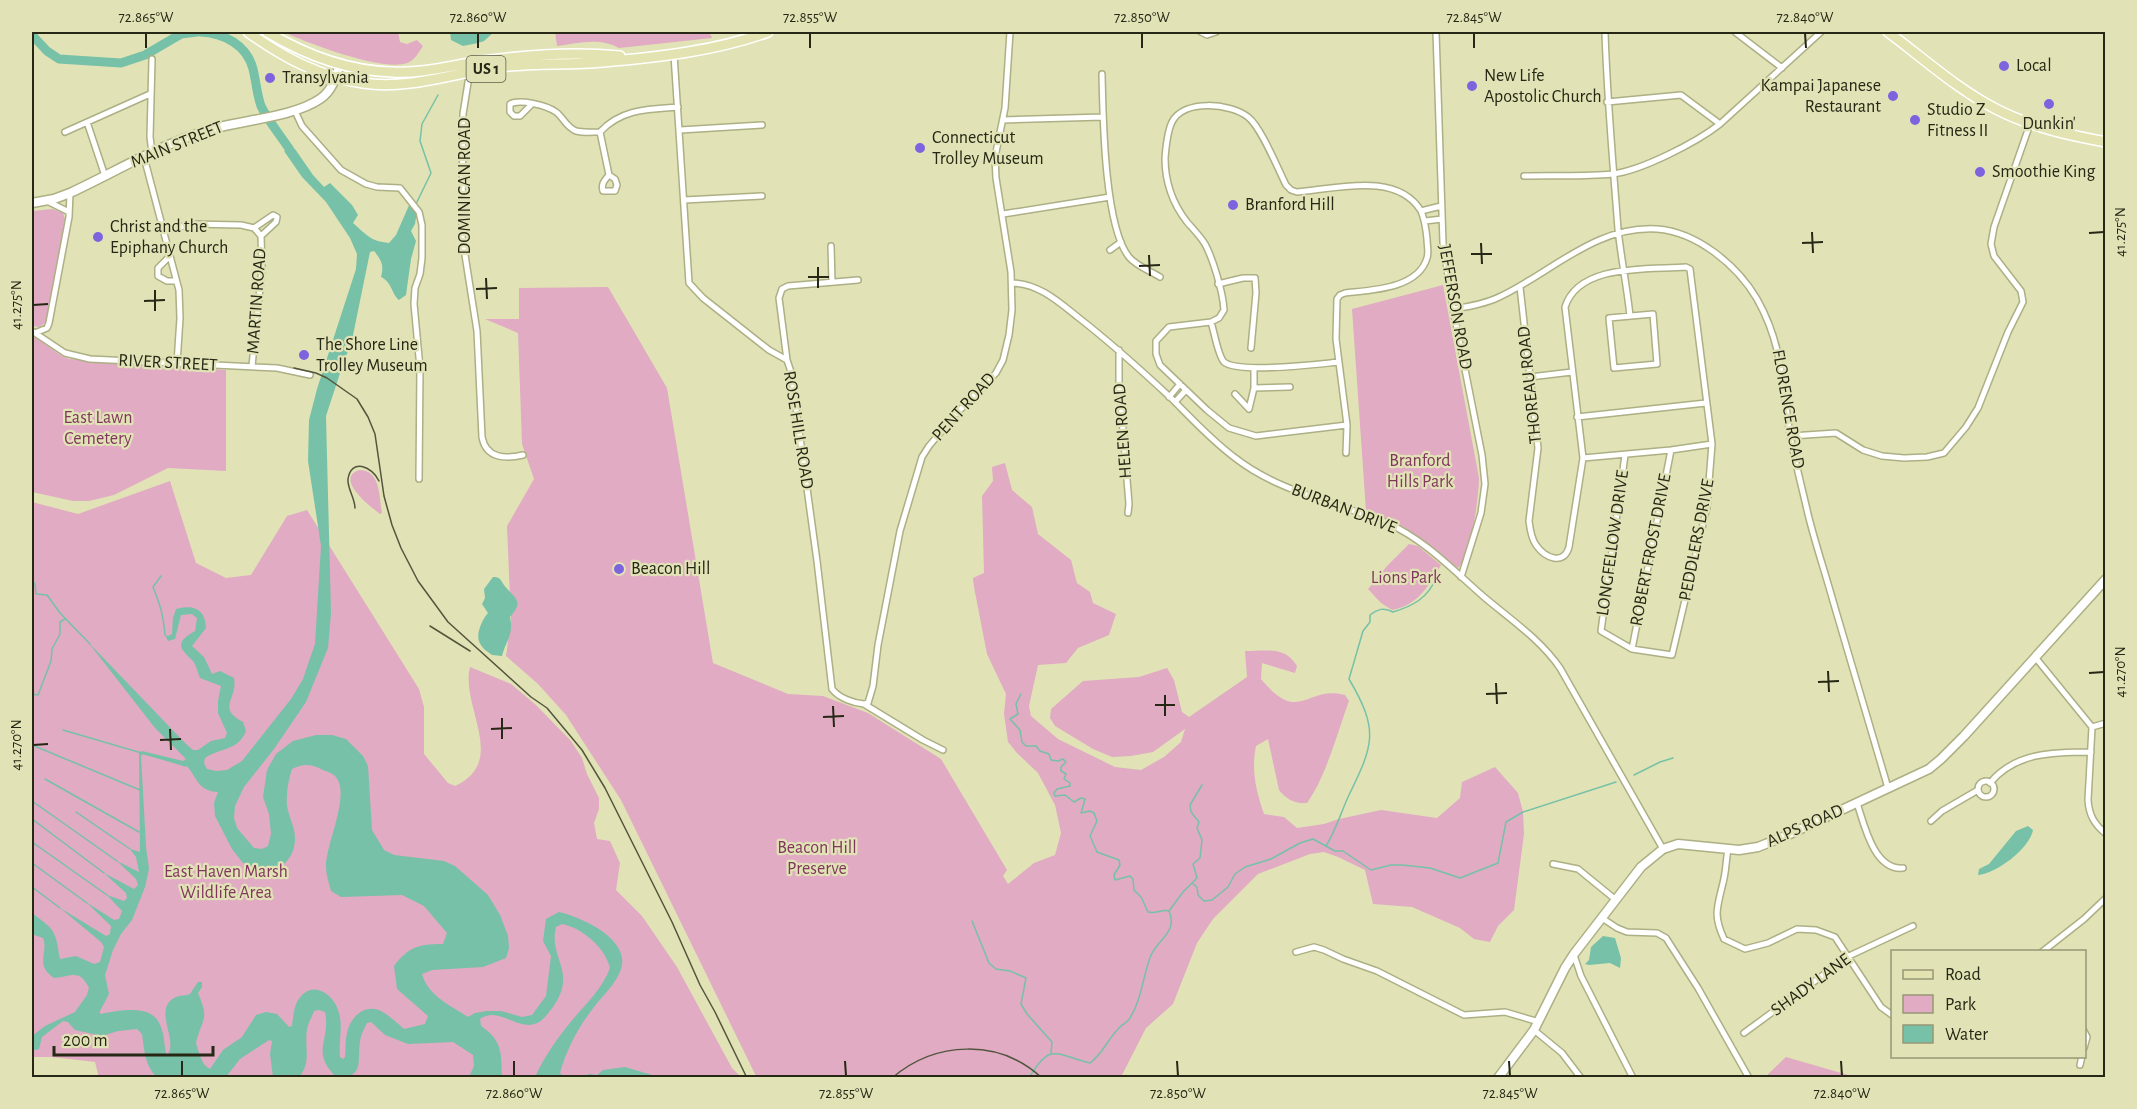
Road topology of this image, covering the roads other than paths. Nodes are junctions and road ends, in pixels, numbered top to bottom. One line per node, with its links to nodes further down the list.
1 (248, 32): 14 (main road, US 1)
2 (268, 32): 14 (street); 15 (main road, US 1)
3 (768, 32): 16 (main road, US 1)
4 (1010, 32): 30 (street, PENT ROAD)
5 (1201, 32): 6 (street)
6 (1216, 32)
7 (1436, 32): 50 (street, JEFFERSON ROAD)
8 (1605, 32): 25 (street)
9 (1735, 32): 21 (street)
10 (1810, 32): 13 (street)
11 (1821, 32): 13 (street)
12 (1888, 32): 33 (main road)
13 (1816, 36): 21 (street)
14 (263, 42): 17 (main road, US 1)
15 (290, 44): 17 (main road); 19 (main road, US 1)
16 (674, 55): 20 (main road, US 1); 27 (street, ROSE HILL ROAD)
17 (284, 56): 23 (main road, US 1)
18 (152, 59): 24 (street)
19 (340, 64): 20 (main road, US 1); 23 (street, MAIN STREET)
20 (470, 67): 23 (main road, US 1); 102 (street, DOMINICAN ROAD)
21 (1782, 68): 32 (street)
22 (1102, 74): 29 (street)
23 (336, 78): 28 (street, MAIN STREET)
24 (150, 94): 31 (street); 39 (street)
25 (1607, 102): 32 (street); 40 (street)
26 (532, 104): 37 (street)
27 (678, 107): 35 (street, ROSE HILL ROAD); 37 (street)
28 (295, 111): 39 (street, MAIN STREET); 105 (street)
29 (1103, 117): 30 (street); 46 (street)
30 (1003, 120): 53 (street, PENT ROAD)
31 (87, 122): 36 (street); 41 (street)
32 (1720, 124): 40 (street)
33 (2030, 124): 38 (main road); 98 (street)
34 (762, 125): 35 (street)
35 (680, 130): 47 (street, ROSE HILL ROAD)
36 (65, 132)
37 (600, 132): 42 (street)
38 (2106, 142)
39 (148, 155): 41 (street, MAIN STREET); 57 (street)
40 (1615, 174): 43 (street); 58 (street)
41 (105, 176): 44 (street, MAIN STREET)
42 (609, 176)
43 (1524, 176)
44 (70, 193): 48 (street, MAIN STREET); 52 (street)
45 (762, 196): 47 (street)
46 (1110, 197): 53 (street); 60 (street)
47 (684, 200): 80 (street, ROSE HILL ROAD)
48 (47, 201): 49 (street, MAIN STREET); 52 (street)
49 (32, 203)
50 (1441, 206): 51 (street); 54 (street, JEFFERSON ROAD)
51 (1421, 211): 55 (street); 70 (street)
52 (69, 212): 75 (street)
53 (1003, 214): 69 (street, PENT ROAD)
54 (1442, 219): 55 (street); 72 (street, JEFFERSON ROAD)
55 (1425, 221): 81 (street)
56 (254, 228): 57 (street, MARTIN ROAD); 59 (street, MARTIN ROAD); 59 (street, MARTIN ROAD)
57 (165, 231): 63 (street)
58 (1619, 231): 64 (street); 71 (street, FLORENCE ROAD); 98 (street, FLORENCE ROAD)
59 (261, 236): 83 (street, MARTIN ROAD)
60 (1121, 242): 62 (street); 65 (street)
61 (831, 246): 68 (street)
62 (1110, 250)
63 (170, 256): 67 (street); 67 (street)
64 (1625, 271): 73 (street); 85 (street, PEDDLERS DRIVE); 95 (street, PEDDLERS DRIVE)
65 (1160, 277)
66 (858, 280): 68 (street)
67 (176, 281): 82 (street)
68 (832, 282): 80 (street)
69 (1012, 284): 79 (street, BURBAN DRIVE); 113 (street, PENT ROAD)
70 (1218, 284): 74 (street); 78 (street)
71 (1520, 287): 72 (street, FLORENCE ROAD); 87 (street, THOREAU ROAD)
72 (1453, 309): 108 (street, JEFFERSON ROAD)
73 (1630, 316): 73 (street)
74 (1211, 322): 84 (street); 88 (street)
75 (47, 328): 76 (street); 77 (street)
76 (33, 332): 77 (street, RIVER STREET)
77 (46, 341): 82 (street, RIVER STREET)
78 (1251, 348)
79 (1119, 350): 93 (street, BURBAN DRIVE); 106 (street, HELEN ROAD)
80 (787, 360): 113 (street, ROSE HILL ROAD)
81 (1340, 362): 84 (street); 97 (street)
82 (177, 363): 83 (street, RIVER STREET)
83 (252, 366): 86 (street, RIVER STREET)
84 (1254, 368): 90 (street)
85 (1572, 372): 87 (street); 96 (street, PEDDLERS DRIVE)
86 (310, 375)
87 (1530, 376): 107 (street, THOREAU ROAD)
88 (1180, 384): 91 (street); 93 (street)
89 (1290, 387): 90 (street)
90 (1254, 388): 92 (street)
91 (1186, 390): 94 (street); 97 (street)
92 (1235, 394)
93 (1169, 397): 94 (street, BURBAN DRIVE)
94 (1174, 402): 108 (street, BURBAN DRIVE)
95 (1706, 403): 96 (street); 99 (street, PEDDLERS DRIVE)
96 (1577, 417): 104 (street, PEDDLERS DRIVE)
97 (1347, 425): 101 (street)
98 (1791, 436): 119 (street, FLORENCE ROAD)
99 (1712, 444): 100 (street); 111 (street, PEDDLERS DRIVE)
100 (1671, 450): 103 (street); 111 (street, ROBERT FROST DRIVE)
101 (1346, 453)
102 (523, 455)
103 (1625, 455): 104 (street); 110 (street, LONGFELLOW DRIVE)
104 (1583, 458): 107 (street, PEDDLERS DRIVE)
105 (419, 479)
106 (1128, 513)
107 (1569, 547)
108 (1461, 577): 124 (street, BURBAN DRIVE)
109 (2106, 579): 112 (street, ALPS ROAD)
110 (1601, 631): 111 (street, PEDDLERS DRIVE)
111 (1632, 649)
112 (2035, 657): 115 (street); 119 (street, ALPS ROAD)
113 (864, 704): 116 (street, ROSE HILL ROAD)
114 (2106, 723): 115 (street)
115 (2092, 726): 117 (street)
116 (943, 750)
117 (2091, 752): 118 (street); 123 (street)
118 (1990, 783): 120 (street); 120 (street)
119 (1888, 788): 121 (street, ALPS ROAD)
120 (1978, 790): 122 (street)
121 (1857, 803): 125 (street, ALPS ROAD); 127 (street)
122 (1931, 821)
123 (2106, 834)
124 (1663, 849): 125 (street, ALPS ROAD); 129 (street)
125 (1728, 849): 135 (street)
126 (1553, 864): 129 (street)
127 (1903, 868)
128 (2106, 898): 132 (street)
129 (1616, 900): 130 (street)
130 (1602, 918): 134 (street); 145 (street)
131 (1913, 926): 135 (street, SHADY LANE)
132 (2044, 950)
133 (1296, 952): 137 (street)
134 (1574, 954): 137 (street); 144 (street)
135 (1849, 956): 136 (street); 139 (street, SHADY LANE)
136 (1891, 1014)
137 (1539, 1022): 138 (street)
138 (1534, 1030): 142 (street); 143 (street)
139 (1744, 1033)
140 (2082, 1058): 141 (street)
141 (2080, 1065)
142 (1498, 1077)
143 (1581, 1077)
144 (1633, 1077)
145 (1749, 1077)

